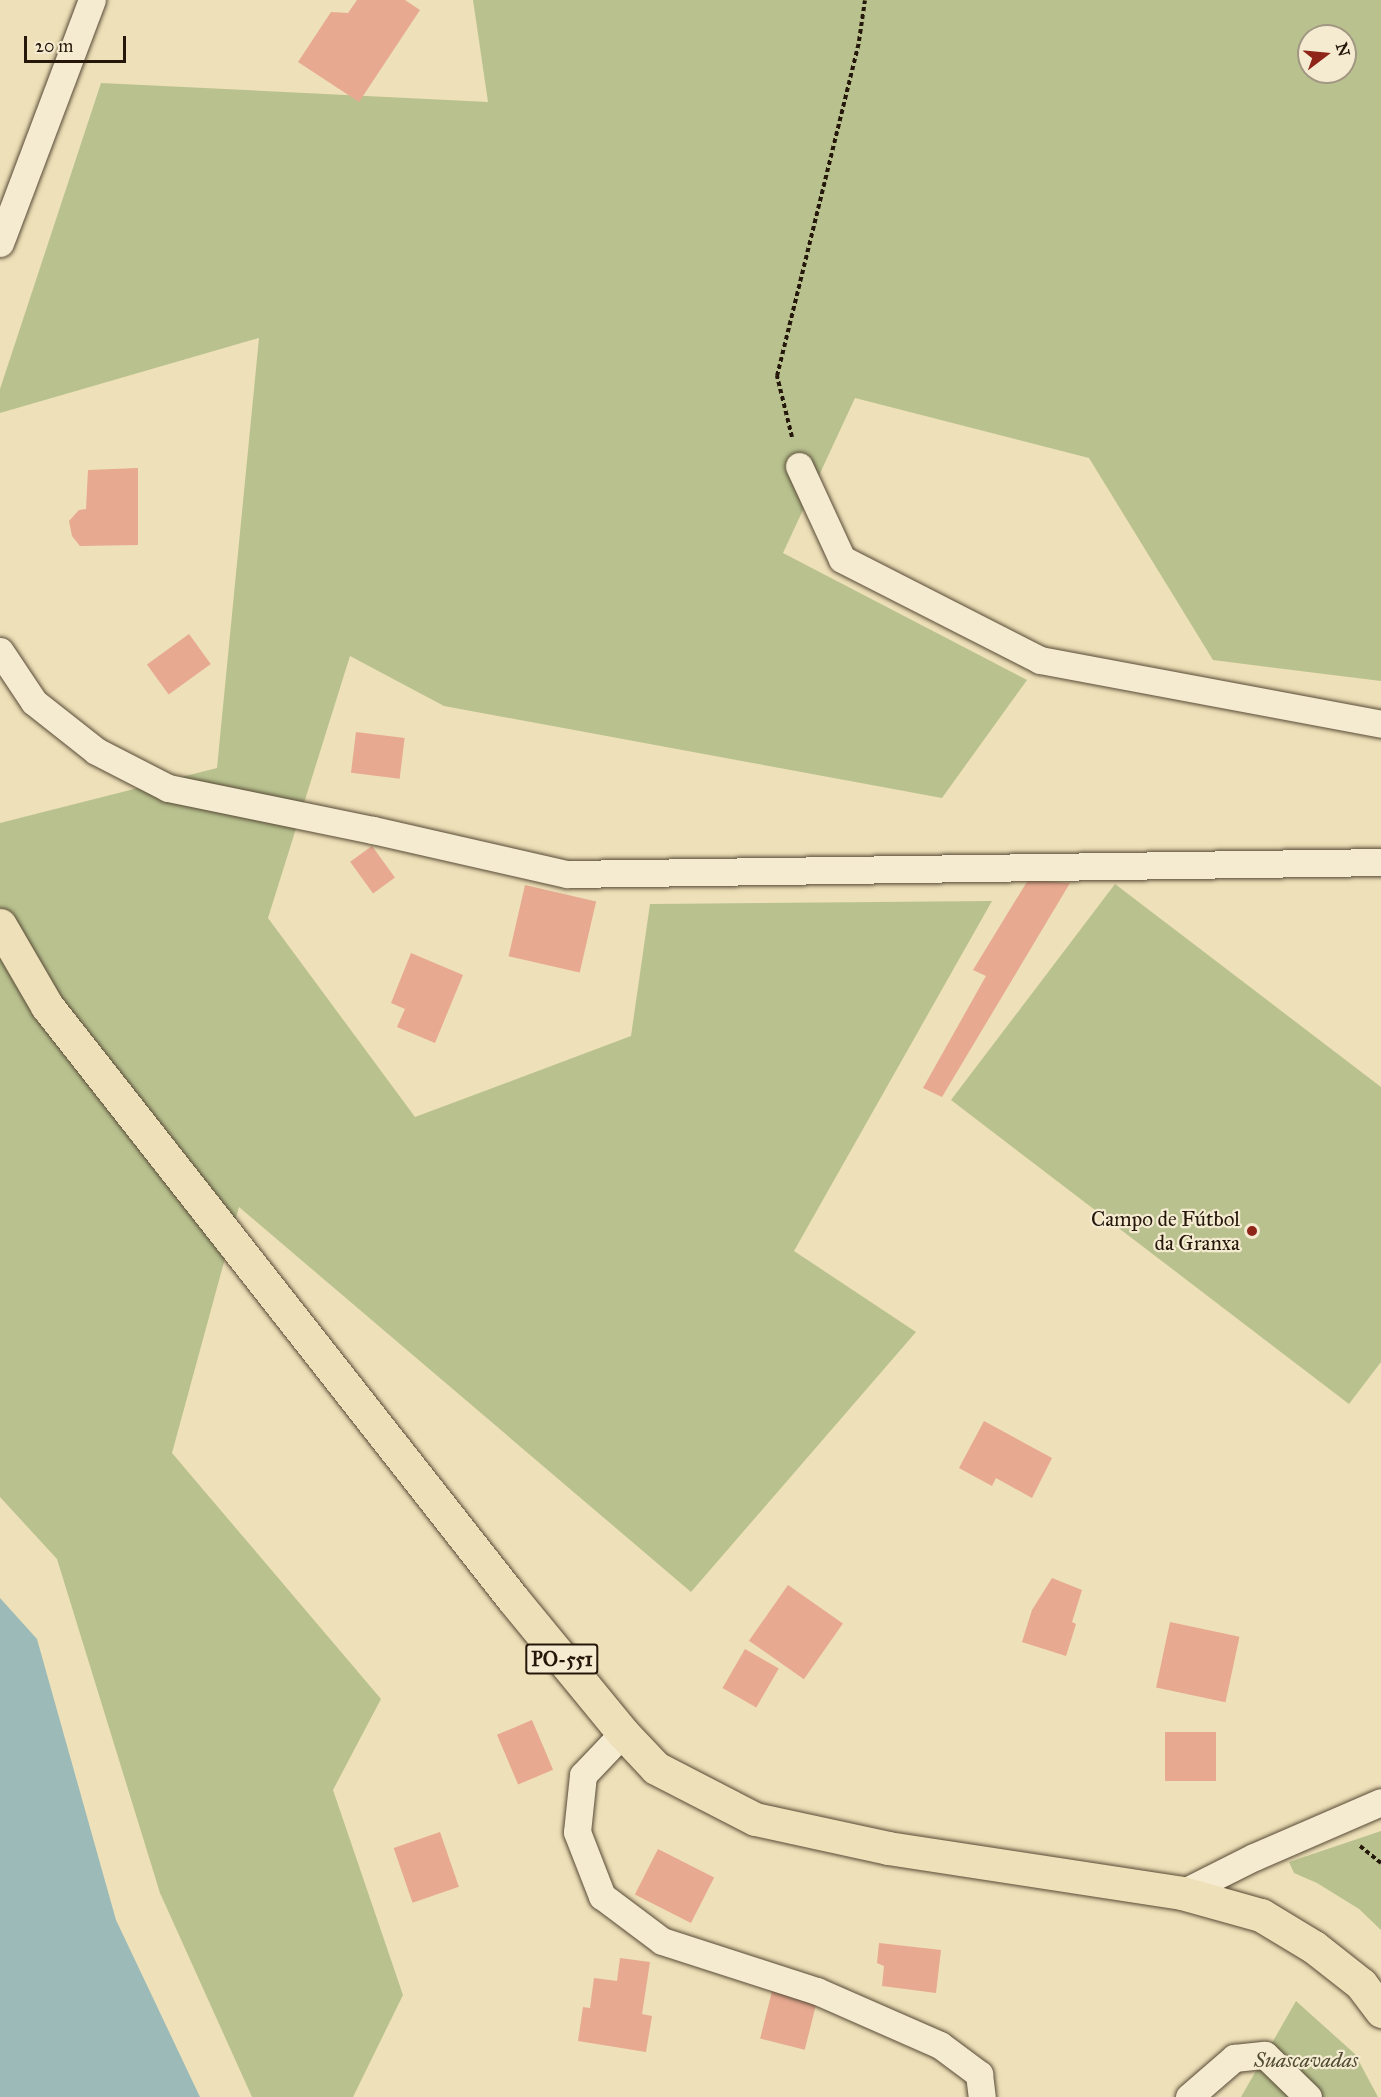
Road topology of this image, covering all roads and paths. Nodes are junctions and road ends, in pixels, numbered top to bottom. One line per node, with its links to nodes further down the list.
1 (92, 0): 3 (street)
2 (865, 0): 4 (path)
3 (0, 243)
4 (799, 466): 6 (street)
5 (0, 651): 7 (street)
6 (1381, 724)
7 (1381, 862)
8 (0, 925): 9 (main road, PO-551)
9 (623, 1733): 11 (main road, PO-551); 13 (street)
10 (1381, 1802): 11 (street)
11 (1182, 1893): 12 (main road, PO-551)
12 (1381, 2011)
13 (982, 2097)
14 (1189, 2097): 15 (street)
15 (1308, 2097)

